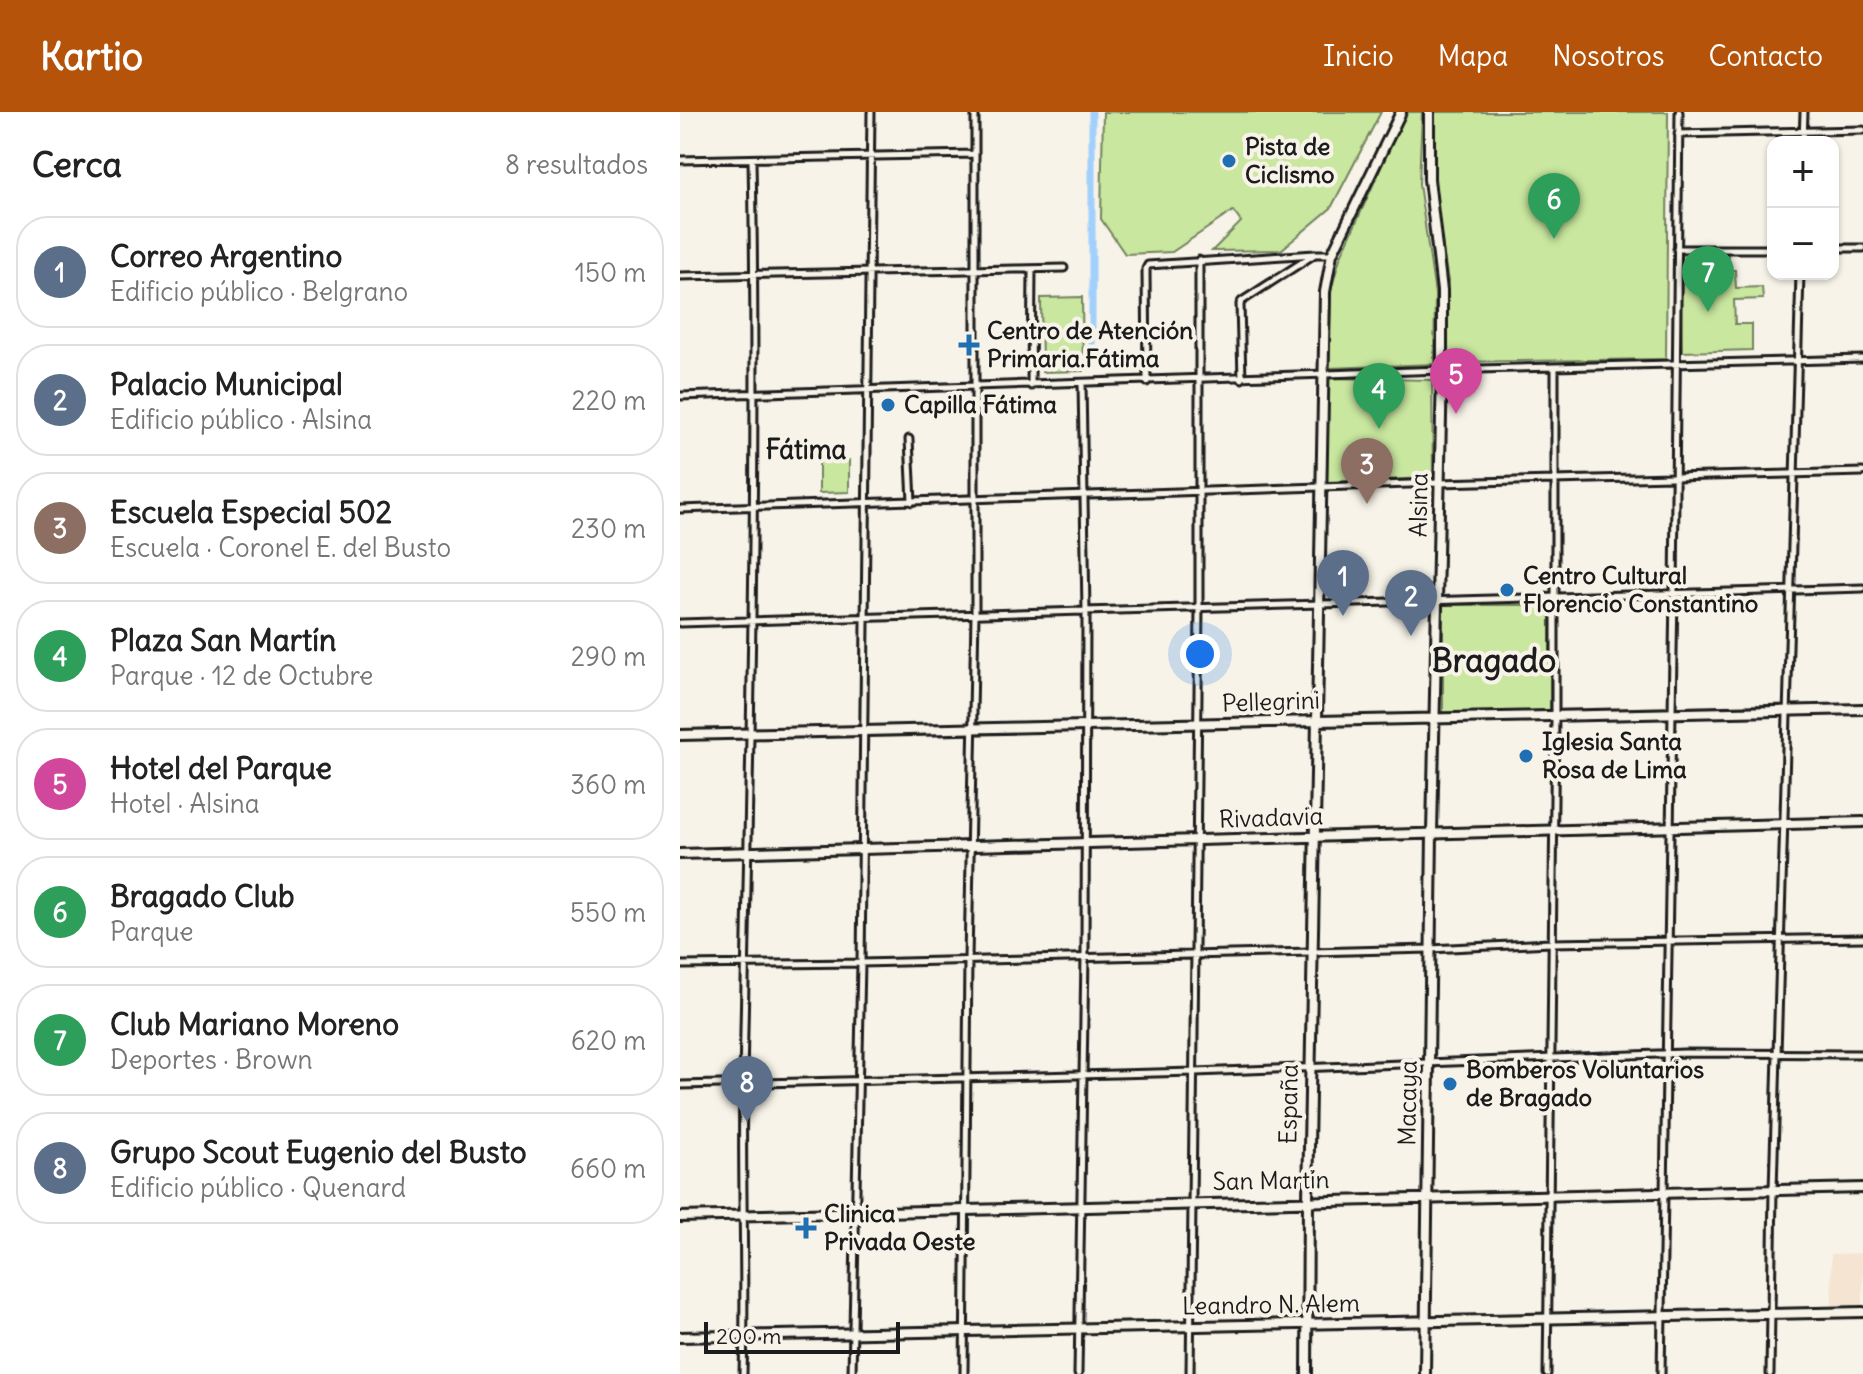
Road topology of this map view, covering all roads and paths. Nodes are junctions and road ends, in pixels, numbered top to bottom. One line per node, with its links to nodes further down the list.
1 (871, 112): 12 (street)
2 (975, 112): 11 (street)
3 (1401, 112): 20 (main road, España)
4 (1429, 112): 33 (main road, Alsina)
5 (1679, 112): 9 (street)
6 (1804, 112): 8 (street)
7 (1863, 130): 8 (street)
8 (1803, 131): 9 (street); 10 (street)
9 (1678, 134): 17 (street)
10 (1803, 136)
11 (975, 154): 12 (street); 23 (street)
12 (871, 156): 14 (street); 25 (street)
13 (680, 160): 14 (street)
14 (752, 160): 26 (street)
15 (1839, 248): 16 (street)
16 (1863, 248)
17 (1677, 249): 18 (street); 31 (street)
18 (1767, 249)
19 (1315, 254): 20 (street); 21 (street); 35 (street)
20 (1332, 254): 34 (main road, España)
21 (1199, 260): 36 (street); 37 (street)
22 (1064, 268): 24 (street)
23 (977, 269): 24 (street); 25 (street); 40 (street)
24 (1032, 269): 39 (street)
25 (868, 272): 26 (street); 41 (street)
26 (754, 273): 27 (street); 42 (street)
27 (680, 276)
28 (1800, 280): 30 (street)
29 (1863, 359): 30 (street)
30 (1797, 360): 31 (street); 45 (street)
31 (1676, 366): 32 (street); 47 (street)
32 (1555, 369): 33 (street); 48 (street)
33 (1442, 370): 34 (street); 49 (main road, Alsina)
34 (1324, 376): 35 (street); 50 (main road, España)
35 (1242, 379): 36 (street)
36 (1200, 380): 37 (street); 51 (street)
37 (1147, 382): 38 (street)
38 (1082, 384): 39 (street); 52 (street)
39 (1031, 386): 40 (street)
40 (977, 387): 41 (street); 53 (street)
41 (868, 391): 42 (street); 55 (street)
42 (752, 394): 43 (street); 56 (street)
43 (680, 396)
44 (909, 439): 54 (street)
45 (1794, 472): 46 (street); 47 (street); 58 (street)
46 (1863, 472)
47 (1675, 477): 48 (street); 60 (street)
48 (1555, 480): 49 (street); 61 (street)
49 (1439, 483): 50 (street); 62 (main road, Alsina)
50 (1321, 487): 51 (street); 63 (main road, España)
51 (1199, 491): 52 (street); 64 (street)
52 (1085, 496): 53 (street); 65 (street)
53 (976, 499): 54 (street); 66 (street)
54 (912, 502): 55 (street)
55 (868, 504): 56 (street); 67 (street)
56 (752, 506): 57 (street); 68 (street)
57 (680, 509)
58 (1790, 588): 59 (street); 60 (street); 71 (street)
59 (1863, 588)
60 (1674, 593): 61 (street); 72 (street)
61 (1554, 597): 62 (street); 73 (street)
62 (1437, 600): 63 (street); 74 (main road, Alsina)
63 (1319, 604): 64 (street); 75 (main road, España)
64 (1199, 608): 65 (street); 76 (street)
65 (1086, 611): 66 (street); 77 (street)
66 (975, 614): 67 (street); 78 (street)
67 (866, 618): 68 (street); 79 (street)
68 (753, 621): 69 (street); 80 (street)
69 (680, 623)
70 (1863, 709): 71 (main road, Pellegrini)
71 (1786, 711): 72 (main road, Pellegrini); 83 (street)
72 (1672, 714): 73 (main road, Pellegrini); 84 (street)
73 (1555, 717): 74 (main road, Pellegrini); 85 (street)
74 (1435, 720): 75 (main road, Pellegrini); 86 (main road, Alsina)
75 (1318, 721): 76 (main road, Pellegrini); 87 (main road, España)
76 (1198, 724): 77 (main road, Pellegrini); 88 (street)
77 (1085, 727): 78 (main road, Pellegrini); 89 (street)
78 (973, 729): 79 (main road, Pellegrini); 90 (street)
79 (863, 731): 80 (main road, Pellegrini); 91 (street)
80 (749, 734): 81 (main road, Pellegrini); 92 (street)
81 (680, 735)
82 (1863, 822): 83 (main road, Rivadavia)
83 (1785, 824): 84 (main road, Rivadavia); 95 (street)
84 (1670, 826): 85 (main road, Rivadavia); 96 (street)
85 (1553, 829): 86 (main road, Rivadavia); 97 (street)
86 (1432, 833): 87 (main road, Rivadavia); 98 (main road, Macaya)
87 (1316, 835): 88 (main road, Rivadavia); 99 (main road, España)
88 (1197, 841): 89 (main road, Rivadavia); 100 (street)
89 (1085, 845): 90 (main road, Rivadavia); 101 (street)
90 (970, 847): 91 (main road, Rivadavia); 102 (street)
91 (862, 849): 92 (main road, Rivadavia); 104 (street)
92 (748, 853): 93 (main road, Rivadavia); 103 (street)
93 (680, 854)
94 (1863, 938): 95 (street)
95 (1781, 939): 96 (street); 107 (street)
96 (1666, 941): 97 (street); 106 (street)
97 (1551, 943): 98 (street); 109 (street)
98 (1430, 949): 99 (street); 110 (main road, Macaya)
99 (1312, 952): 100 (street); 111 (main road, España)
100 (1195, 955): 101 (street); 112 (street)
101 (1085, 956): 102 (street); 113 (street)
102 (968, 959): 104 (street); 114 (street)
103 (747, 963): 104 (street); 105 (street); 116 (street)
104 (861, 963): 115 (street)
105 (680, 965)
106 (1666, 1054): 107 (street); 109 (street); 120 (street)
107 (1778, 1054): 108 (street); 119 (street)
108 (1863, 1054)
109 (1549, 1058): 110 (street); 121 (street)
110 (1428, 1063): 111 (street); 122 (main road, Macaya)
111 (1310, 1067): 112 (street); 123 (main road, España)
112 (1195, 1072): 113 (street); 124 (street)
113 (1083, 1074): 114 (street); 125 (street)
114 (967, 1076): 115 (street); 126 (street)
115 (857, 1080): 116 (street); 127 (street)
116 (743, 1083): 117 (street); 128 (street)
117 (680, 1085)
118 (1863, 1188): 119 (main road, San Martín)
119 (1773, 1190): 120 (main road, San Martín); 131 (street)
120 (1665, 1192): 121 (main road, San Martín); 132 (street)
121 (1547, 1197): 122 (main road, San Martín); 133 (street)
122 (1427, 1198): 123 (main road, San Martín); 134 (main road, Macaya)
123 (1308, 1200): 124 (main road, San Martín); 135 (main road, España)
124 (1192, 1203): 125 (main road, San Martín); 136 (street)
125 (1080, 1207): 126 (main road, San Martín); 137 (street)
126 (965, 1209): 127 (main road, San Martín); 138 (street)
127 (855, 1212): 128 (main road, San Martín); 139 (street)
128 (743, 1215): 129 (main road, San Martín); 140 (street)
129 (680, 1217)
130 (1863, 1312): 131 (main road, Leandro N. Alem)
131 (1772, 1315): 132 (main road, Leandro N. Alem); 151 (street)
132 (1661, 1317): 133 (main road, Leandro N. Alem); 150 (street)
133 (1548, 1320): 134 (main road, Leandro N. Alem); 149 (street)
134 (1425, 1322): 135 (main road, Leandro N. Alem); 148 (main road, Macaya)
135 (1307, 1324): 136 (main road, Leandro N. Alem); 147 (main road, España)
136 (1191, 1327): 137 (main road, Leandro N. Alem); 146 (street)
137 (1079, 1329): 138 (main road, Leandro N. Alem); 145 (street)
138 (965, 1331): 139 (main road, Leandro N. Alem); 144 (street)
139 (853, 1334): 140 (main road, Leandro N. Alem); 143 (street)
140 (744, 1336): 141 (main road, Leandro N. Alem); 142 (street)
141 (680, 1337)
142 (743, 1374)
143 (852, 1374)
144 (964, 1374)
145 (1078, 1374)
146 (1190, 1374)
147 (1307, 1374)
148 (1425, 1374)
149 (1547, 1374)
150 (1661, 1374)
151 (1770, 1374)

